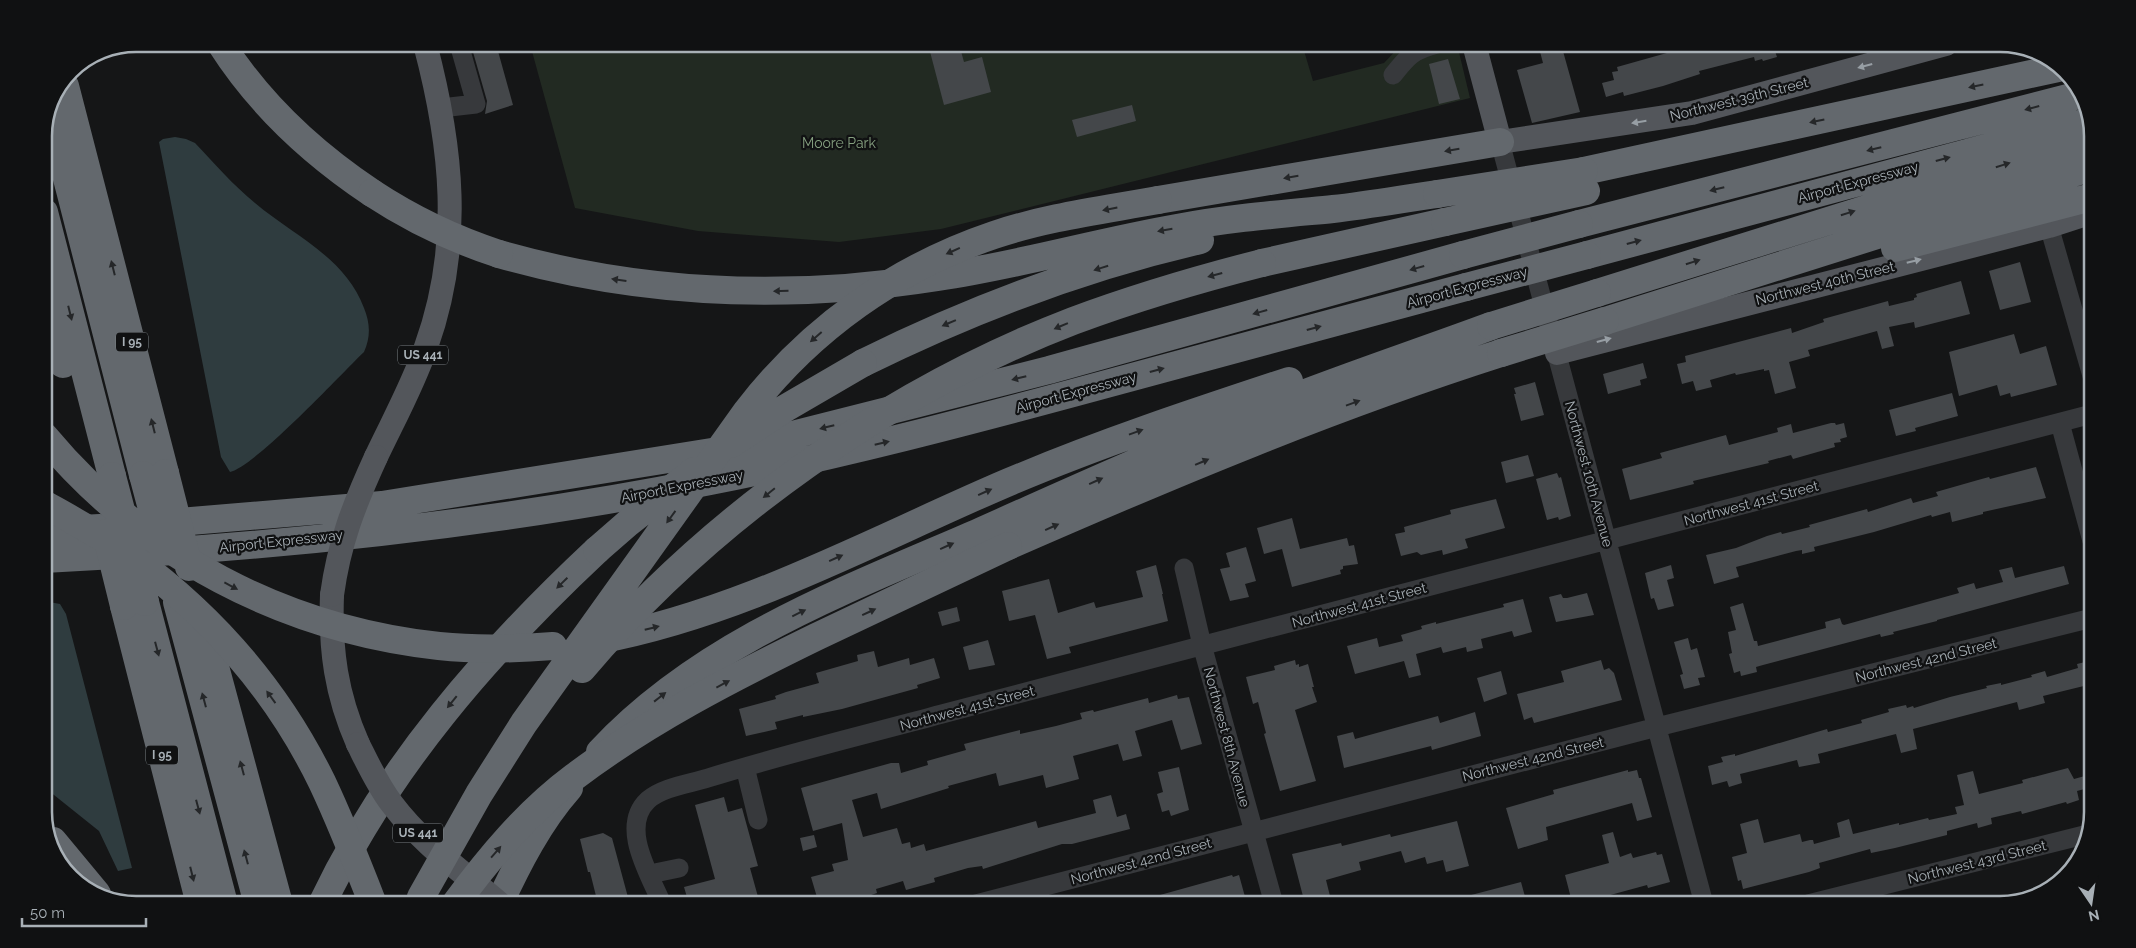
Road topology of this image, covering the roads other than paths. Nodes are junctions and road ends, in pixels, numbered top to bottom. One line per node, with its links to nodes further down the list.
1 (227, 52): 19 (highway, one-way to 1, bridge)
2 (427, 52): 11 (main road, US 441)
3 (461, 52): 11 (street)
4 (1415, 52): 8 (street)
5 (1476, 52): 15 (main road, Northwest 10th Avenue)
6 (1917, 52): 15 (main road, Northwest 39th Street, one-way to 15)
7 (2050, 70): 17 (highway, one-way to 17)
8 (1393, 75)
9 (65, 93): 20 (highway, I 95)
10 (2073, 97): 36 (highway, Airport Expressway, one-way to 36, bridge)
11 (441, 108): 61 (main road, US 441, bridge)
12 (54, 124): 20 (highway)
13 (2082, 124): 38 (highway, Airport Expressway, one-way to 13, bridge)
14 (2083, 141): 26 (highway, one-way to 14, bridge)
15 (1500, 142): 28 (street, Northwest 10th Avenue); 45 (highway, one-way to 45, bridge)
16 (2083, 170): 24 (highway)
17 (1585, 181): 19 (highway, bridge); 45 (highway, one-way to 45, bridge)
18 (2083, 199): 24 (highway)
19 (1335, 209): 57 (highway, one-way to 57, bridge)
20 (88, 213): 32 (highway, I 95, one-way to 20)
21 (2083, 215): 22 (main road, Northwest 40th Street)
22 (2048, 226): 27 (street); 28 (main road, Northwest 40th Street, one-way to 22)
23 (53, 254): 33 (highway, one-way to 33)
24 (1674, 299): 60 (highway, one-way to 24, bridge)
25 (53, 319): 33 (highway, I 95)
26 (1491, 326): 31 (highway, one-way to 26, bridge); 62 (highway, one-way to 26)
27 (2083, 346)
28 (1556, 353): 37 (street, Northwest 10th Avenue)
29 (2083, 416): 30 (street, Northwest 41st Street)
30 (2060, 422): 35 (street); 37 (street, Northwest 41st Street)
31 (53, 446)
32 (154, 474): 55 (highway, one-way to 32, bridge); 56 (highway, I 95, one-way to 32, bridge)
33 (102, 478): 40 (highway, I 95, bridge)
34 (53, 509): 58 (highway, one-way to 34, bridge)
35 (2084, 510)
36 (53, 530)
37 (1607, 540): 42 (street, Northwest 41st Street); 43 (street, Northwest 10th Avenue)
38 (53, 559)
39 (1184, 568): 42 (street, Northwest 8th Avenue)
40 (134, 604): 53 (highway, I 95, one-way to 53); 54 (highway, one-way to 54)
41 (2084, 620): 43 (street, Northwest 42nd Street)
42 (1202, 645): 44 (street, Northwest 41st Street); 47 (street, Northwest 8th Avenue)
43 (1657, 727): 47 (street, Northwest 42nd Street); 66 (street, Northwest 10th Avenue)
44 (745, 767): 46 (street); 51 (street, Northwest 41st Street)
45 (479, 794): 59 (highway, bridge)
46 (758, 820)
47 (1253, 831): 64 (street, Northwest 42nd Street); 65 (street, Northwest 8th Avenue)
48 (2079, 836): 67 (street, Northwest 43rd Street)
49 (67, 858): 52 (highway)
50 (679, 868): 51 (street)
51 (650, 874): 63 (street)
52 (81, 875)
53 (198, 896)
54 (222, 896)
55 (270, 896)
56 (270, 896)
57 (326, 896)
58 (370, 896)
59 (422, 896)
60 (461, 896)
61 (489, 896)
62 (503, 896)
63 (659, 896)
64 (1006, 896)
65 (1272, 896)
66 (1702, 896)
67 (1840, 896)

